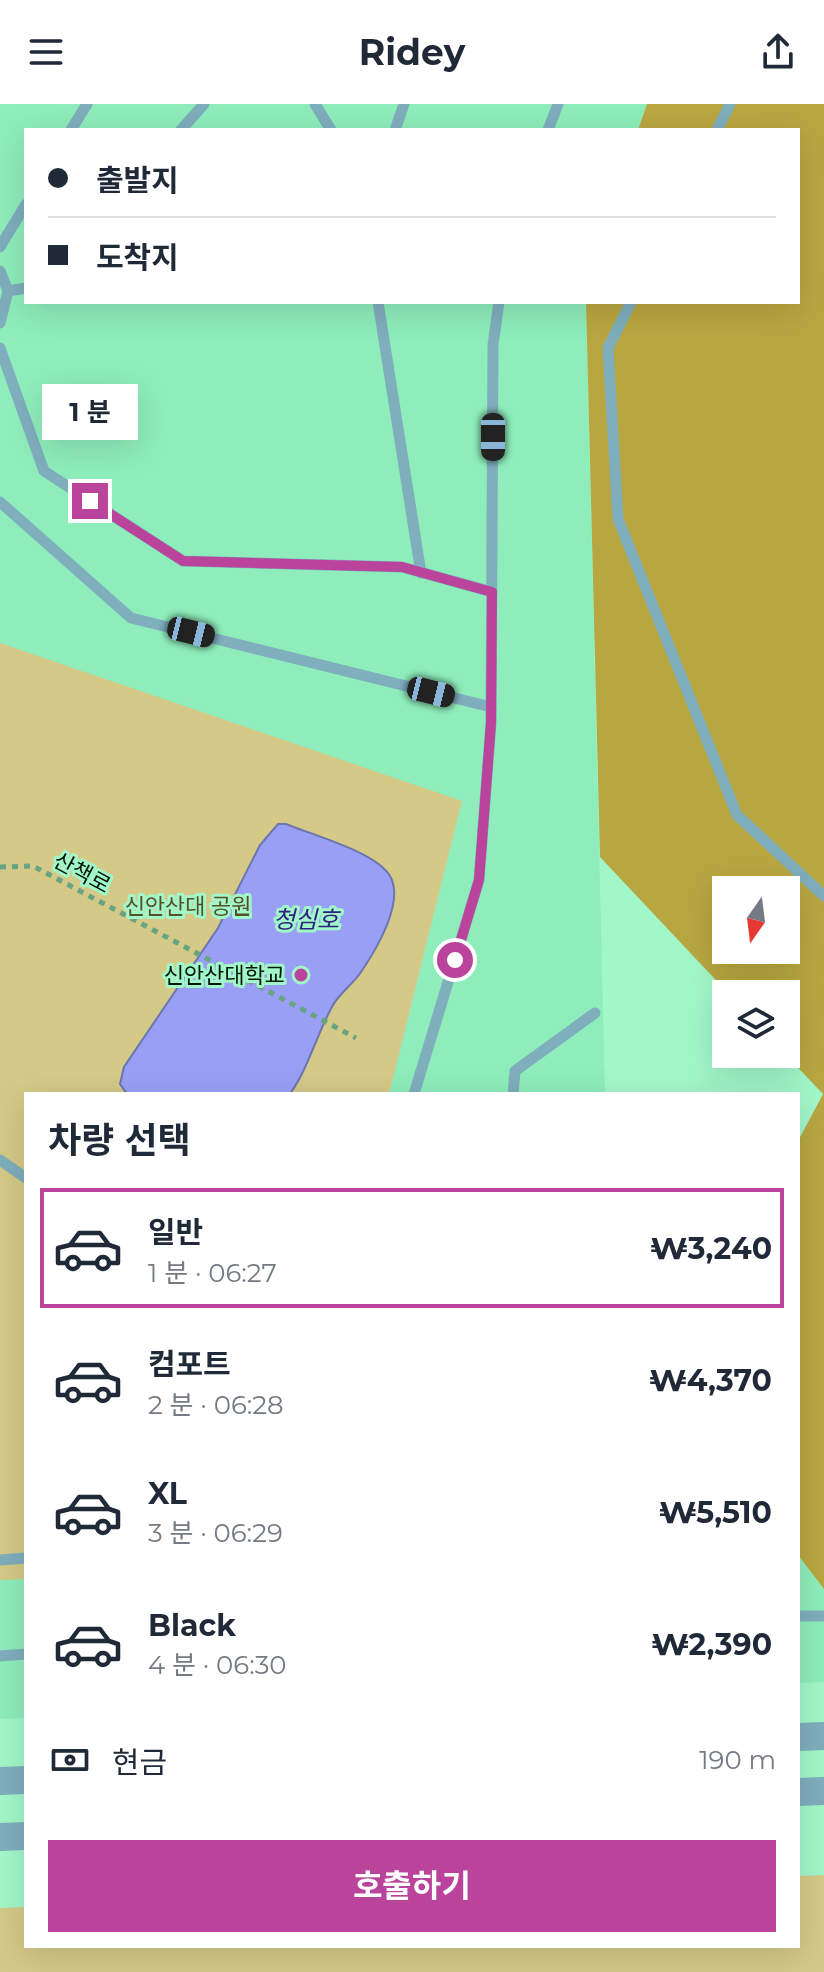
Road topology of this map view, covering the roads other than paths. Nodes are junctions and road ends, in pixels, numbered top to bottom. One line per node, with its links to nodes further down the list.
1 (87, 104): 7 (lane)
2 (204, 104): 8 (lane)
3 (315, 104): 9 (lane)
4 (404, 104): 10 (lane)
5 (558, 104): 11 (lane)
6 (730, 104): 12 (lane)
7 (72, 128)
8 (183, 128)
9 (330, 128)
10 (396, 128)
11 (549, 128)
12 (718, 128)
13 (24, 207): 14 (lane)
14 (0, 247)
15 (0, 271): 17 (lane)
16 (24, 288): 17 (lane)
17 (8, 291): 21 (lane)
18 (378, 304): 24 (lane)
19 (499, 304): 25 (lane)
20 (630, 304): 27 (lane)
21 (0, 323)
22 (0, 348): 24 (lane)
23 (0, 502): 26 (lane)
24 (421, 573): 25 (lane)
25 (492, 592): 26 (lane)
26 (491, 707): 29 (lane)
27 (824, 896)
28 (595, 1013): 30 (lane)
29 (415, 1092)
30 (513, 1092)
31 (0, 1160): 32 (lane)
32 (24, 1177)
33 (24, 1558): 34 (lane)
34 (0, 1560)
35 (800, 1616): 36 (lane)
36 (824, 1616)
37 (24, 1654): 38 (lane)
38 (0, 1656)
39 (824, 1736): 40 (street)
40 (800, 1737)
41 (24, 1780): 42 (street)
42 (0, 1781)
43 (824, 1791): 44 (street)
44 (800, 1792)
45 (24, 1836): 46 (street)
46 (0, 1837)

